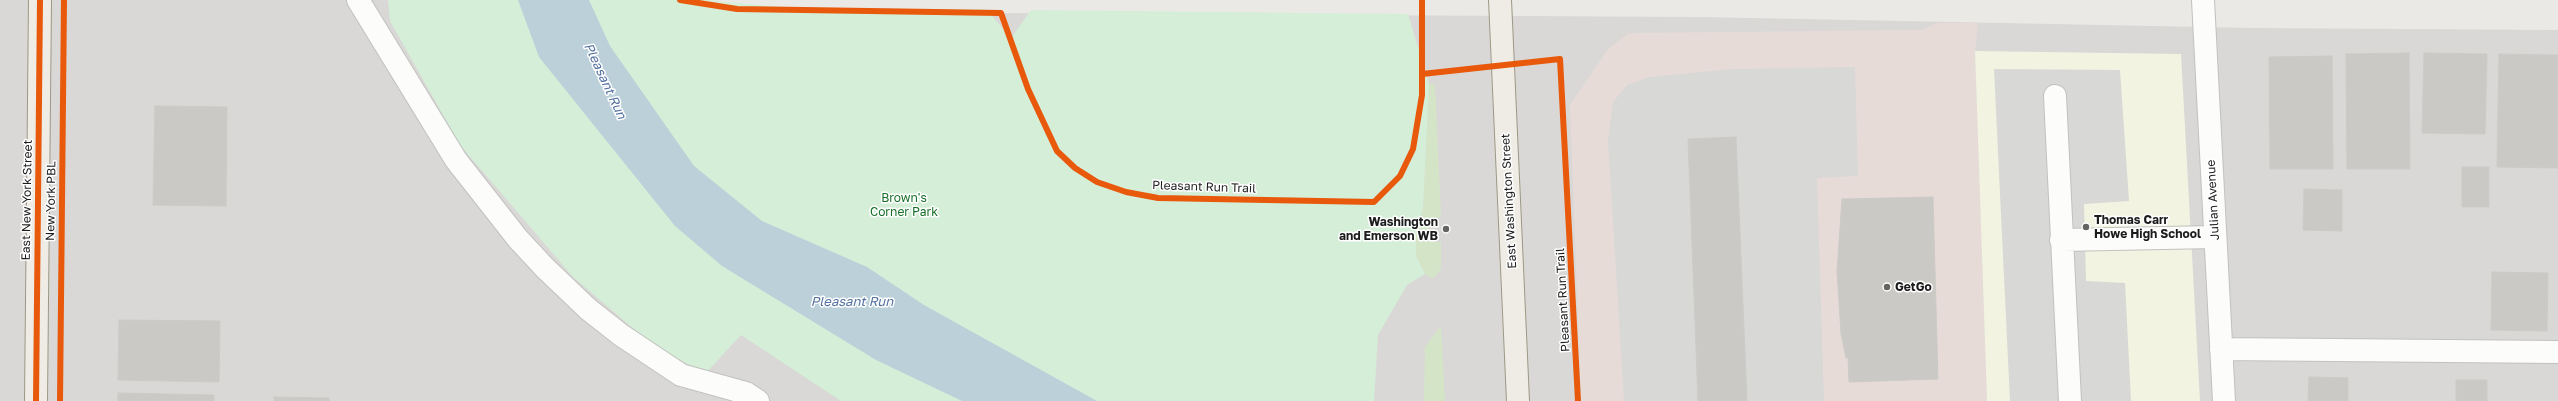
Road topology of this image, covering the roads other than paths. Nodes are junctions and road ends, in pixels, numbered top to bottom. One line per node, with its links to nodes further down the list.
1 (40, 0): 10 (main road, East New York Street)
2 (358, 0): 11 (street)
3 (1500, 0): 12 (main road, East Washington Street)
4 (2203, 0): 6 (street, Julian Avenue)
5 (2055, 96): 7 (street)
6 (2215, 237): 7 (street); 8 (street, Julian Avenue)
7 (2061, 240): 13 (street)
8 (2221, 348): 9 (street); 14 (street, Julian Avenue)
9 (2558, 352)
10 (36, 401)
11 (758, 401)
12 (1518, 401)
13 (2070, 401)
14 (2224, 401)

